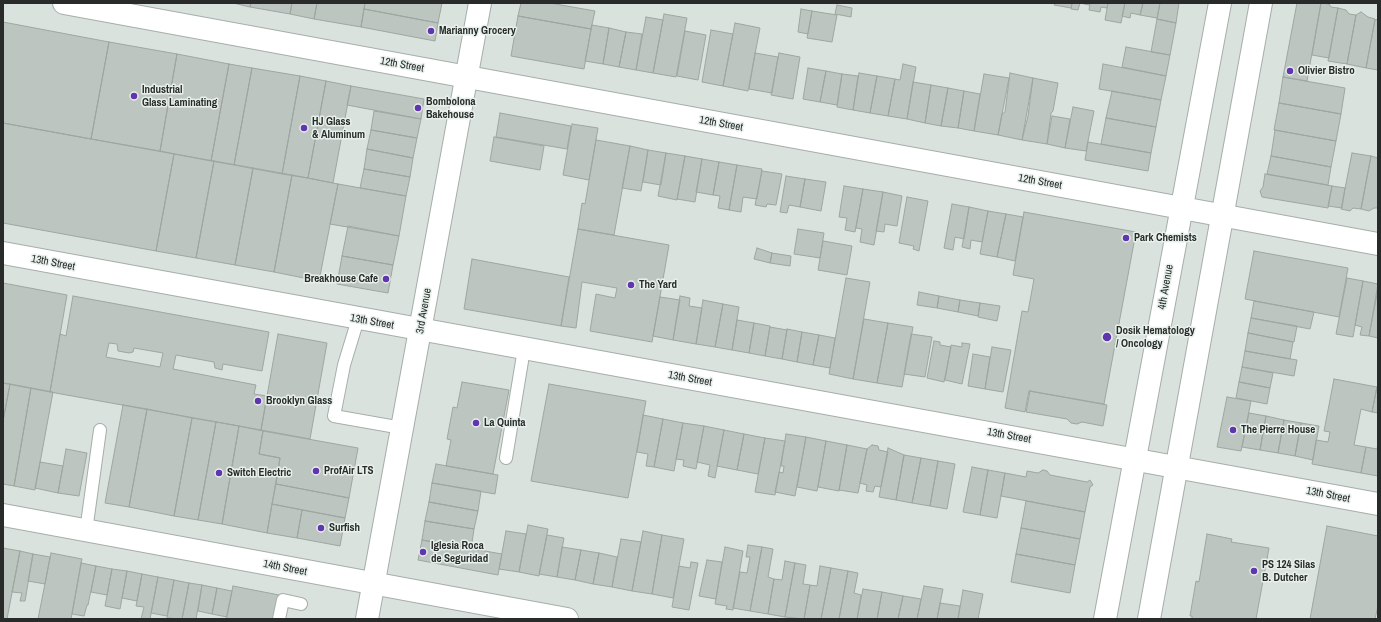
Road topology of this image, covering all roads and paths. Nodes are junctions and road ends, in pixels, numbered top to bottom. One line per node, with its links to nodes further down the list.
1 (64, 3): 5 (street, 12th Street)
2 (480, 3): 5 (street, 3rd Avenue)
3 (1220, 3): 6 (street, 4th Avenue)
4 (1261, 3): 7 (street)
5 (467, 77): 6 (street, 12th Street); 11 (street, 3rd Avenue)
6 (1181, 208): 7 (street, 12th Street); 16 (street, 4th Avenue)
7 (1223, 215): 8 (street, 12th Street); 17 (street)
8 (1378, 244)
9 (3, 254): 10 (street, 13th Street)
10 (358, 319): 11 (street, 13th Street); 13 (lane)
11 (420, 331): 12 (street, 13th Street); 13 (street, 3rd Avenue)
12 (524, 349): 15 (lane); 16 (street, 13th Street)
13 (402, 428): 21 (street, 3rd Avenue)
14 (100, 430): 20 (lane)
15 (506, 458)
16 (1135, 459): 17 (street, 13th Street); 26 (street, 4th Avenue)
17 (1177, 466): 18 (street, 13th Street); 27 (street)
18 (1378, 504)
19 (3, 515): 20 (street, 14th Street)
20 (86, 531): 21 (street, 14th Street)
21 (374, 584): 24 (street, 3rd Avenue); 25 (street, 14th Street)
22 (301, 604): 23 (lane)
23 (279, 619)
24 (367, 619)
25 (567, 619)
26 (1105, 619)
27 (1149, 619)

